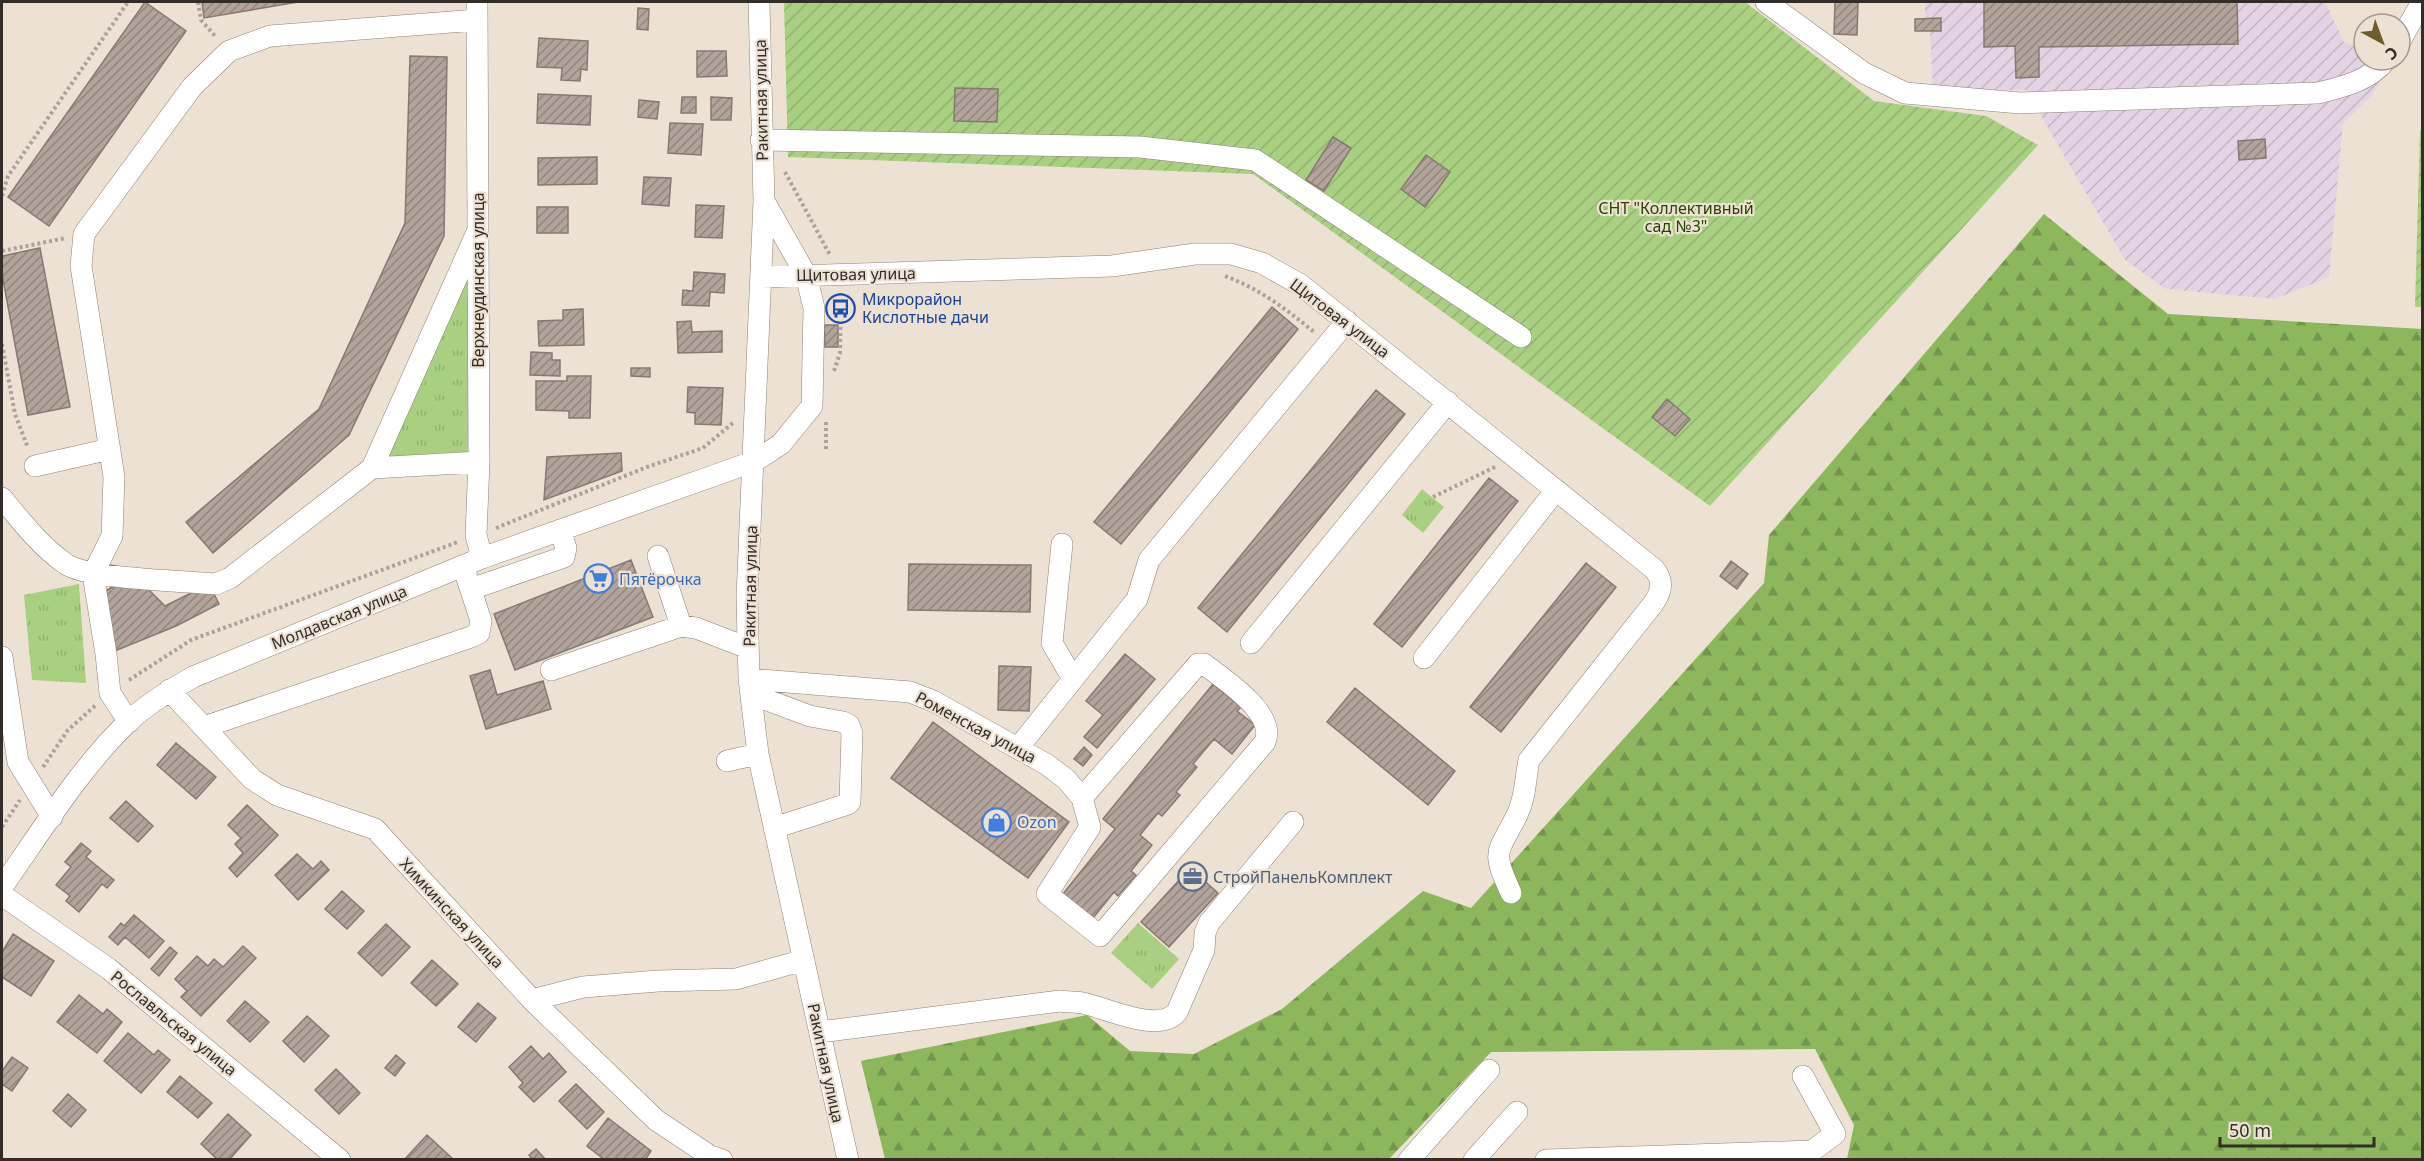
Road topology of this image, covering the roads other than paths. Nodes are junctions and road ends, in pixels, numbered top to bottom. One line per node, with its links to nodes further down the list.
1 (759, 2): 8 (street, Ракитная улица)
2 (1766, 2): 4 (street)
3 (2422, 2): 6 (street)
4 (1790, 9): 7 (street)
5 (477, 11): 10 (street, Верхнеудинская улица); 16 (street)
6 (2412, 20)
7 (2373, 72)
8 (769, 140): 9 (street, Ракитная улица); 14 (street)
9 (764, 201): 11 (street, Молдавская улица); 12 (street, Ракитная улица)
10 (478, 230): 18 (street, Верхнеудинская улица); 20 (street)
11 (806, 275): 12 (street, Щитовая улица); 13 (street, Щитовая улица); 17 (street, Молдавская улица)
12 (761, 277): 17 (street, Ракитная улица)
13 (1347, 321): 15 (street, Щитовая улица); 35 (street)
14 (1521, 337)
15 (1448, 402): 21 (street, Щитовая улица); 30 (street)
16 (110, 449): 19 (street); 27 (street)
17 (754, 461): 23 (street, Молдавская улица); 31 (street, Ракитная улица)
18 (479, 462): 20 (street); 26 (street, Верхнеудинская улица)
19 (35, 466)
20 (372, 468): 27 (street)
21 (1556, 490): 33 (street); 48 (street, Щитовая улица)
22 (2, 498): 27 (street)
23 (560, 530): 26 (street, Молдавская улица); 28 (street)
24 (1062, 544): 35 (street)
25 (658, 556): 29 (street)
26 (472, 562): 28 (street, Верхнеудинская улица); 37 (street, Молдавская улица)
27 (93, 574): 38 (street)
28 (471, 590): 39 (street, Верхнеудинская улица)
29 (681, 626): 31 (street); 34 (street)
30 (1251, 643)
31 (748, 648): 36 (street, Ракитная улица)
32 (2, 657): 44 (street)
33 (1424, 658)
34 (551, 670)
35 (1074, 679): 40 (street)
36 (750, 686): 40 (street, Роменская улица); 41 (street, Ракитная улица); 46 (street)
37 (170, 690): 38 (street, Молдавская улица); 39 (street, Химкинская улица)
38 (129, 722): 44 (street, Молдавская улица)
39 (204, 727): 51 (street, Химкинская улица)
40 (1018, 748): 43 (street, Роменская улица)
41 (758, 754): 42 (street); 46 (street, Ракитная улица)
42 (727, 761)
43 (1082, 798): 43 (street)
44 (52, 817): 47 (street, Молдавская улица)
45 (1293, 822): 52 (street)
46 (774, 828): 50 (street, Ракитная улица)
47 (2, 887)
48 (1511, 893)
49 (2, 895): 56 (street, Рославльская улица)
50 (804, 960): 51 (street); 52 (street, Ракитная улица)
51 (532, 1000): 57 (street, Химкинская улица)
52 (820, 1032): 58 (street, Ракитная улица)
53 (1489, 1070): 59 (street)
54 (1803, 1076): 61 (street)
55 (1517, 1112): 60 (street)
56 (340, 1160)
57 (722, 1160)
58 (848, 1160)
59 (1409, 1160)
60 (1474, 1160)
61 (1546, 1160)

